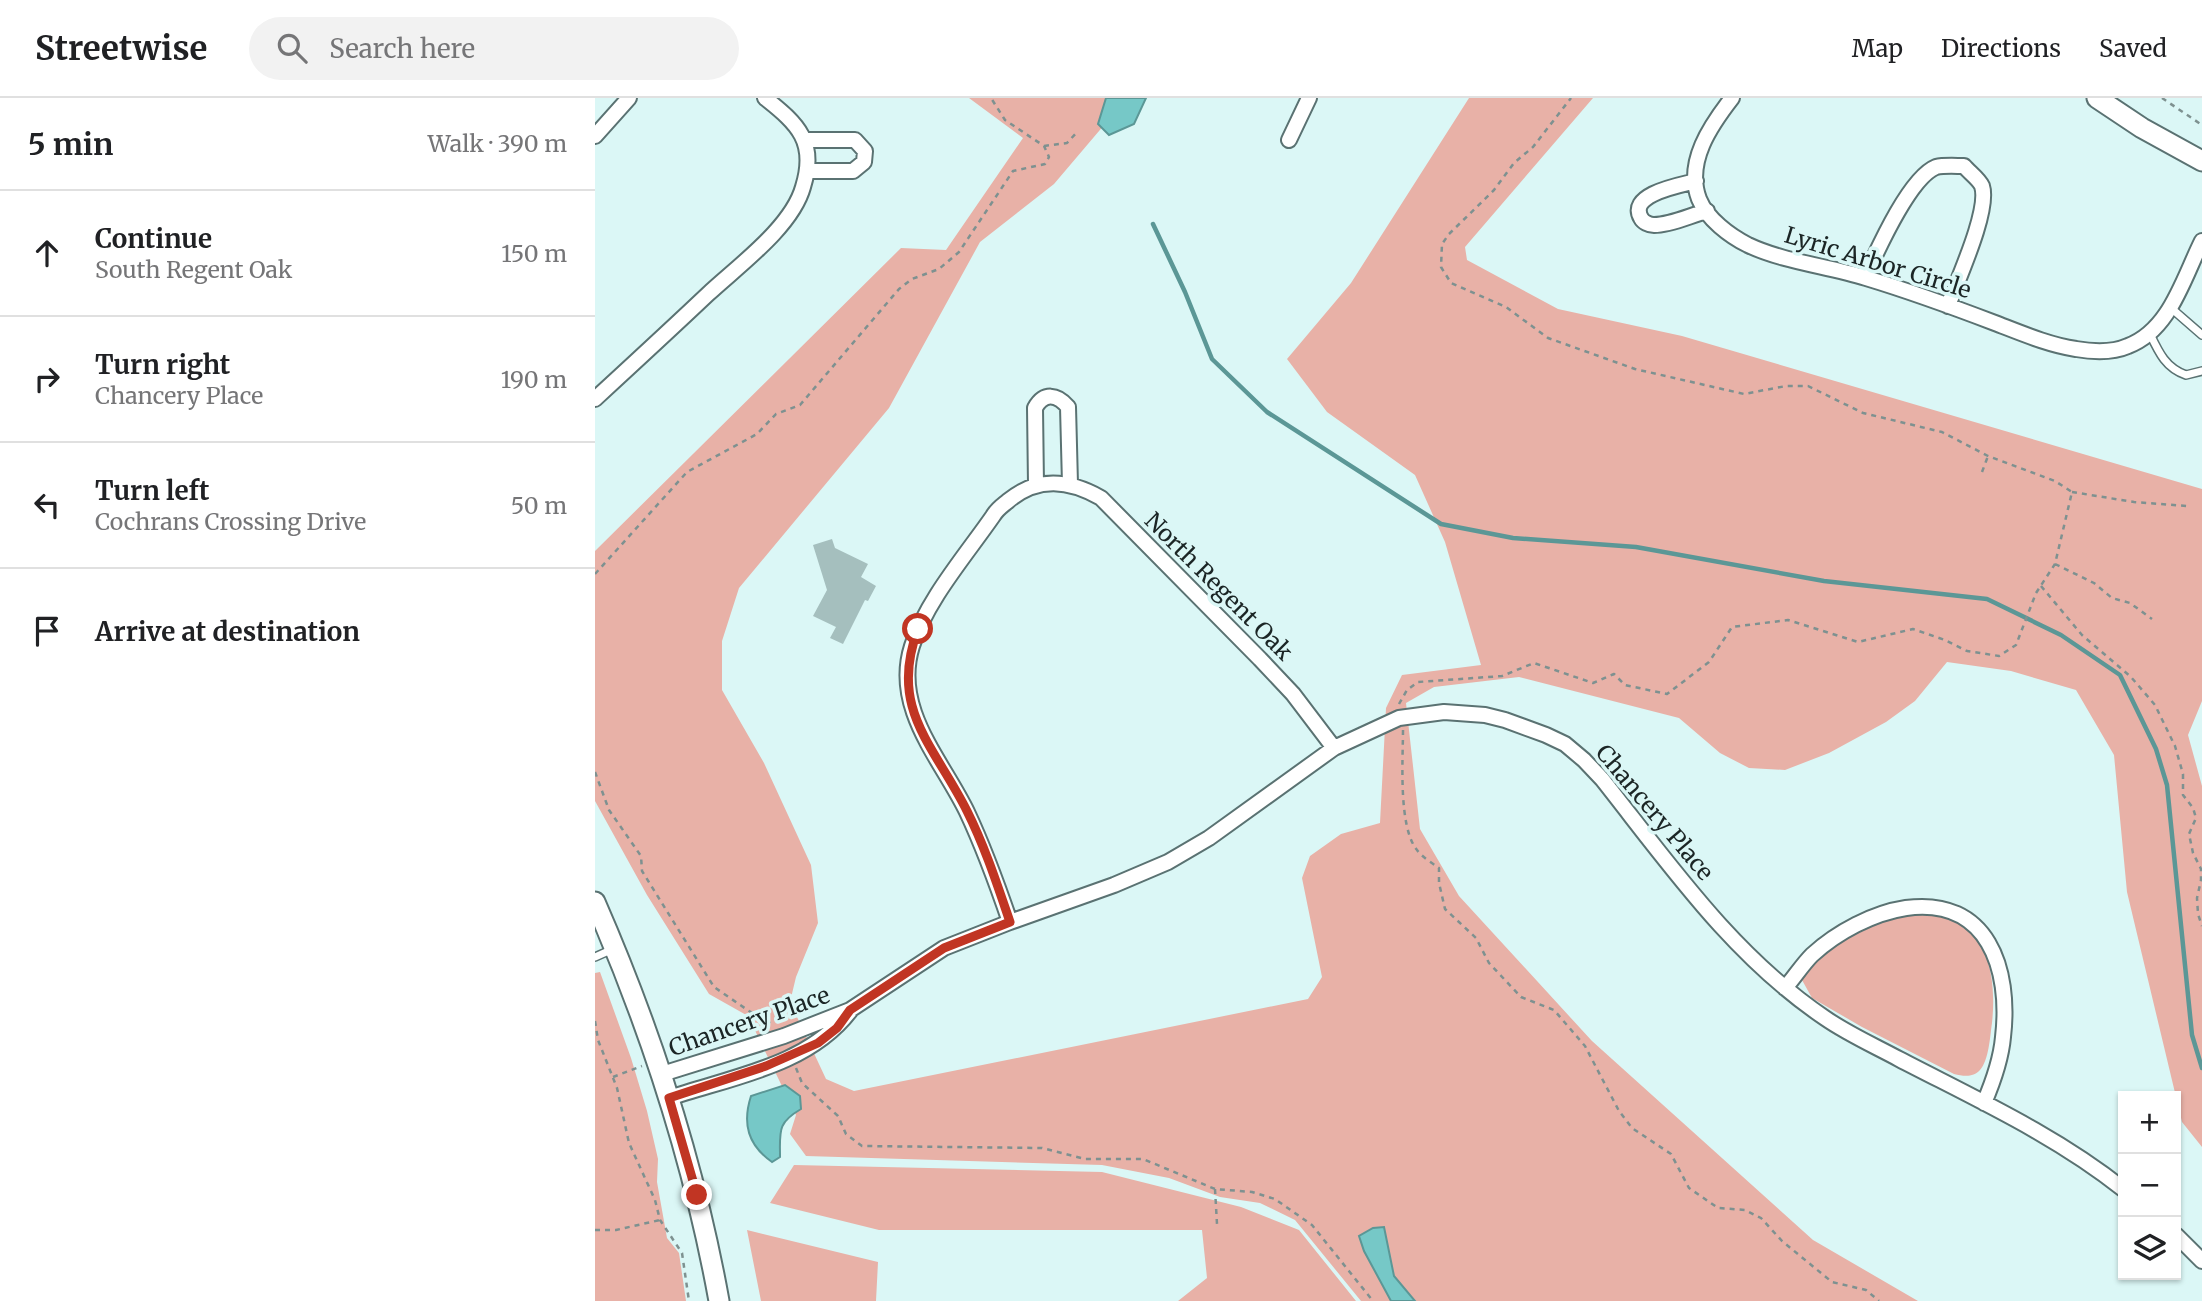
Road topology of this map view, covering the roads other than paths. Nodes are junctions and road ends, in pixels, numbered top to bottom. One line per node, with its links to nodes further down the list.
1 (629, 98): 6 (street)
2 (765, 98): 7 (street)
3 (1309, 98): 8 (street)
4 (1732, 98): 11 (street, Lyric Arbor Circle)
5 (2097, 98): 9 (street)
6 (595, 136)
7 (804, 140): 10 (street); 10 (street)
8 (1289, 140)
9 (2202, 161)
10 (807, 171): 20 (street)
11 (1696, 181): 12 (street, Lyric Arbor Circle); 12 (street)
12 (1707, 211): 14 (street, Lyric Arbor Circle)
13 (2202, 242): 16 (street, Lyric Arbor Circle)
14 (1865, 277): 15 (street, Lyric Arbor Circle); 15 (street)
15 (1948, 306): 17 (street, Lyric Arbor Circle)
16 (2170, 307): 17 (street, Lyric Arbor Circle); 18 (lane)
17 (2150, 334): 19 (lane)
18 (2202, 335)
19 (2202, 371)
20 (595, 399)
21 (1070, 484): 22 (street, North Regent Oak); 22 (street); 23 (street, North Regent Oak)
22 (1036, 485): 25 (street)
23 (1334, 748): 25 (street, Chancery Place); 28 (street, Chancery Place)
24 (595, 902): 26 (street)
25 (1010, 922): 29 (street, Chancery Place)
26 (615, 948): 27 (lane); 30 (street)
27 (595, 957)
28 (1785, 988): 32 (street, Chancery Place); 32 (street)
29 (850, 1010): 30 (street, Chancery Place); 31 (street, Chancery Place)
30 (662, 1074): 31 (street)
31 (669, 1098): 36 (street)
32 (1984, 1104): 33 (street, Chancery Place)
33 (2118, 1185)
34 (2181, 1240): 35 (street)
35 (2202, 1261)
36 (719, 1301)

